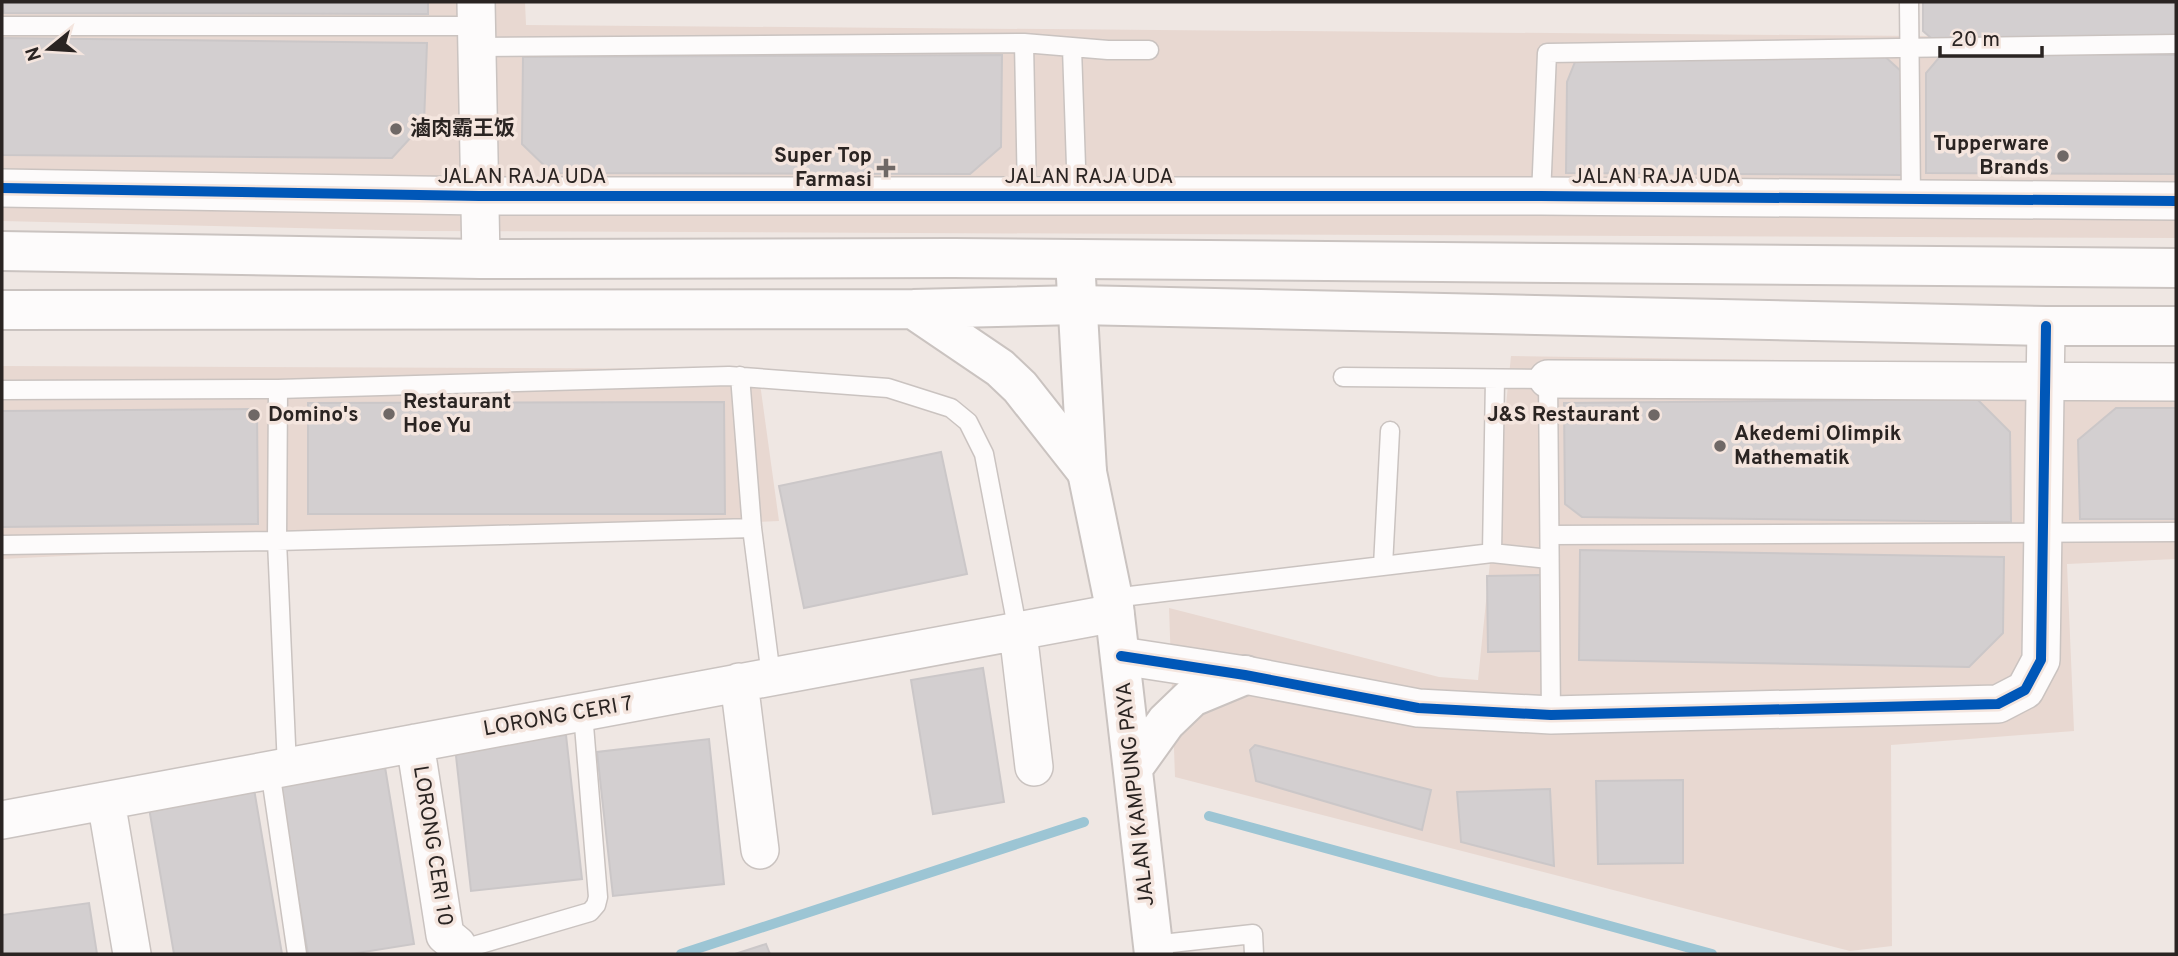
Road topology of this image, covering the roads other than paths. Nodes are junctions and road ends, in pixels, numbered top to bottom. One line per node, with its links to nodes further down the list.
1 (1909, 2): 6 (lane)
2 (476, 25): 3 (lane); 4 (lane); 10 (street)
3 (2, 26)
4 (1024, 43): 7 (lane); 11 (lane)
5 (2176, 44): 6 (lane)
6 (1910, 47): 13 (lane); 14 (lane)
7 (1073, 48): 8 (lane); 12 (lane)
8 (1149, 50)
9 (2, 188): 10 (street, JALAN RAJA UDA)
10 (479, 196): 11 (street, JALAN RAJA UDA); 17 (street)
11 (1027, 196): 12 (street, JALAN RAJA UDA)
12 (1077, 196): 13 (street, JALAN RAJA UDA)
13 (1541, 196): 14 (street, JALAN RAJA UDA)
14 (1911, 199): 15 (street, JALAN RAJA UDA)
15 (2176, 201)
16 (2, 251): 17 (main road)
17 (481, 260): 18 (main road)
18 (1076, 260): 19 (main road); 20 (main road, JALAN KAMPUNG PAYA)
19 (2176, 268)
20 (1078, 305): 21 (main road); 23 (main road); 34 (main road, JALAN KAMPUNG PAYA)
21 (913, 309): 22 (main road); 34 (main road)
22 (2, 310)
23 (2046, 326): 24 (main road); 29 (street)
24 (2176, 326)
25 (740, 376): 31 (lane); 35 (lane); 45 (lane)
26 (1343, 377): 27 (lane)
27 (1495, 379): 28 (lane); 41 (lane)
28 (1548, 379): 29 (street); 38 (lane)
29 (2046, 382): 30 (street); 36 (street)
30 (2176, 382)
31 (278, 389): 32 (lane); 39 (lane)
32 (2, 390)
33 (1390, 431): 43 (lane)
34 (1087, 472): 44 (main road, JALAN KAMPUNG PAYA)
35 (752, 528): 39 (lane); 48 (lane)
36 (2043, 531): 37 (lane); 38 (lane); 50 (street)
37 (2176, 532)
38 (1550, 536): 42 (lane)
39 (277, 541): 40 (lane); 53 (lane)
40 (2, 545)
41 (1492, 553): 42 (lane); 43 (lane)
42 (1549, 559): 50 (lane)
43 (1383, 566): 44 (lane)
44 (1114, 606): 45 (street, LORONG CERI 7); 46 (main road, JALAN KAMPUNG PAYA)
45 (1018, 632): 48 (street, LORONG CERI 7); 52 (street)
46 (1121, 656): 47 (street); 54 (main road, JALAN KAMPUNG PAYA)
47 (1245, 675): 50 (street); 54 (main road)
48 (755, 679): 49 (street, LORONG CERI 7); 57 (street)
49 (583, 713): 51 (street, LORONG CERI 7); 58 (lane)
50 (1551, 715)
51 (415, 743): 53 (street, LORONG CERI 7); 58 (street, LORONG CERI 10)
52 (1034, 766)
53 (279, 768): 55 (street, LORONG CERI 7); 62 (lane)
54 (1133, 768): 60 (main road, JALAN KAMPUNG PAYA)
55 (106, 801): 56 (street, LORONG CERI 7); 61 (street)
56 (2, 820)
57 (760, 850)
58 (457, 945)
59 (1227, 946): 60 (lane); 63 (lane)
60 (1153, 950)
61 (132, 954)
62 (297, 954)
63 (1254, 954)

